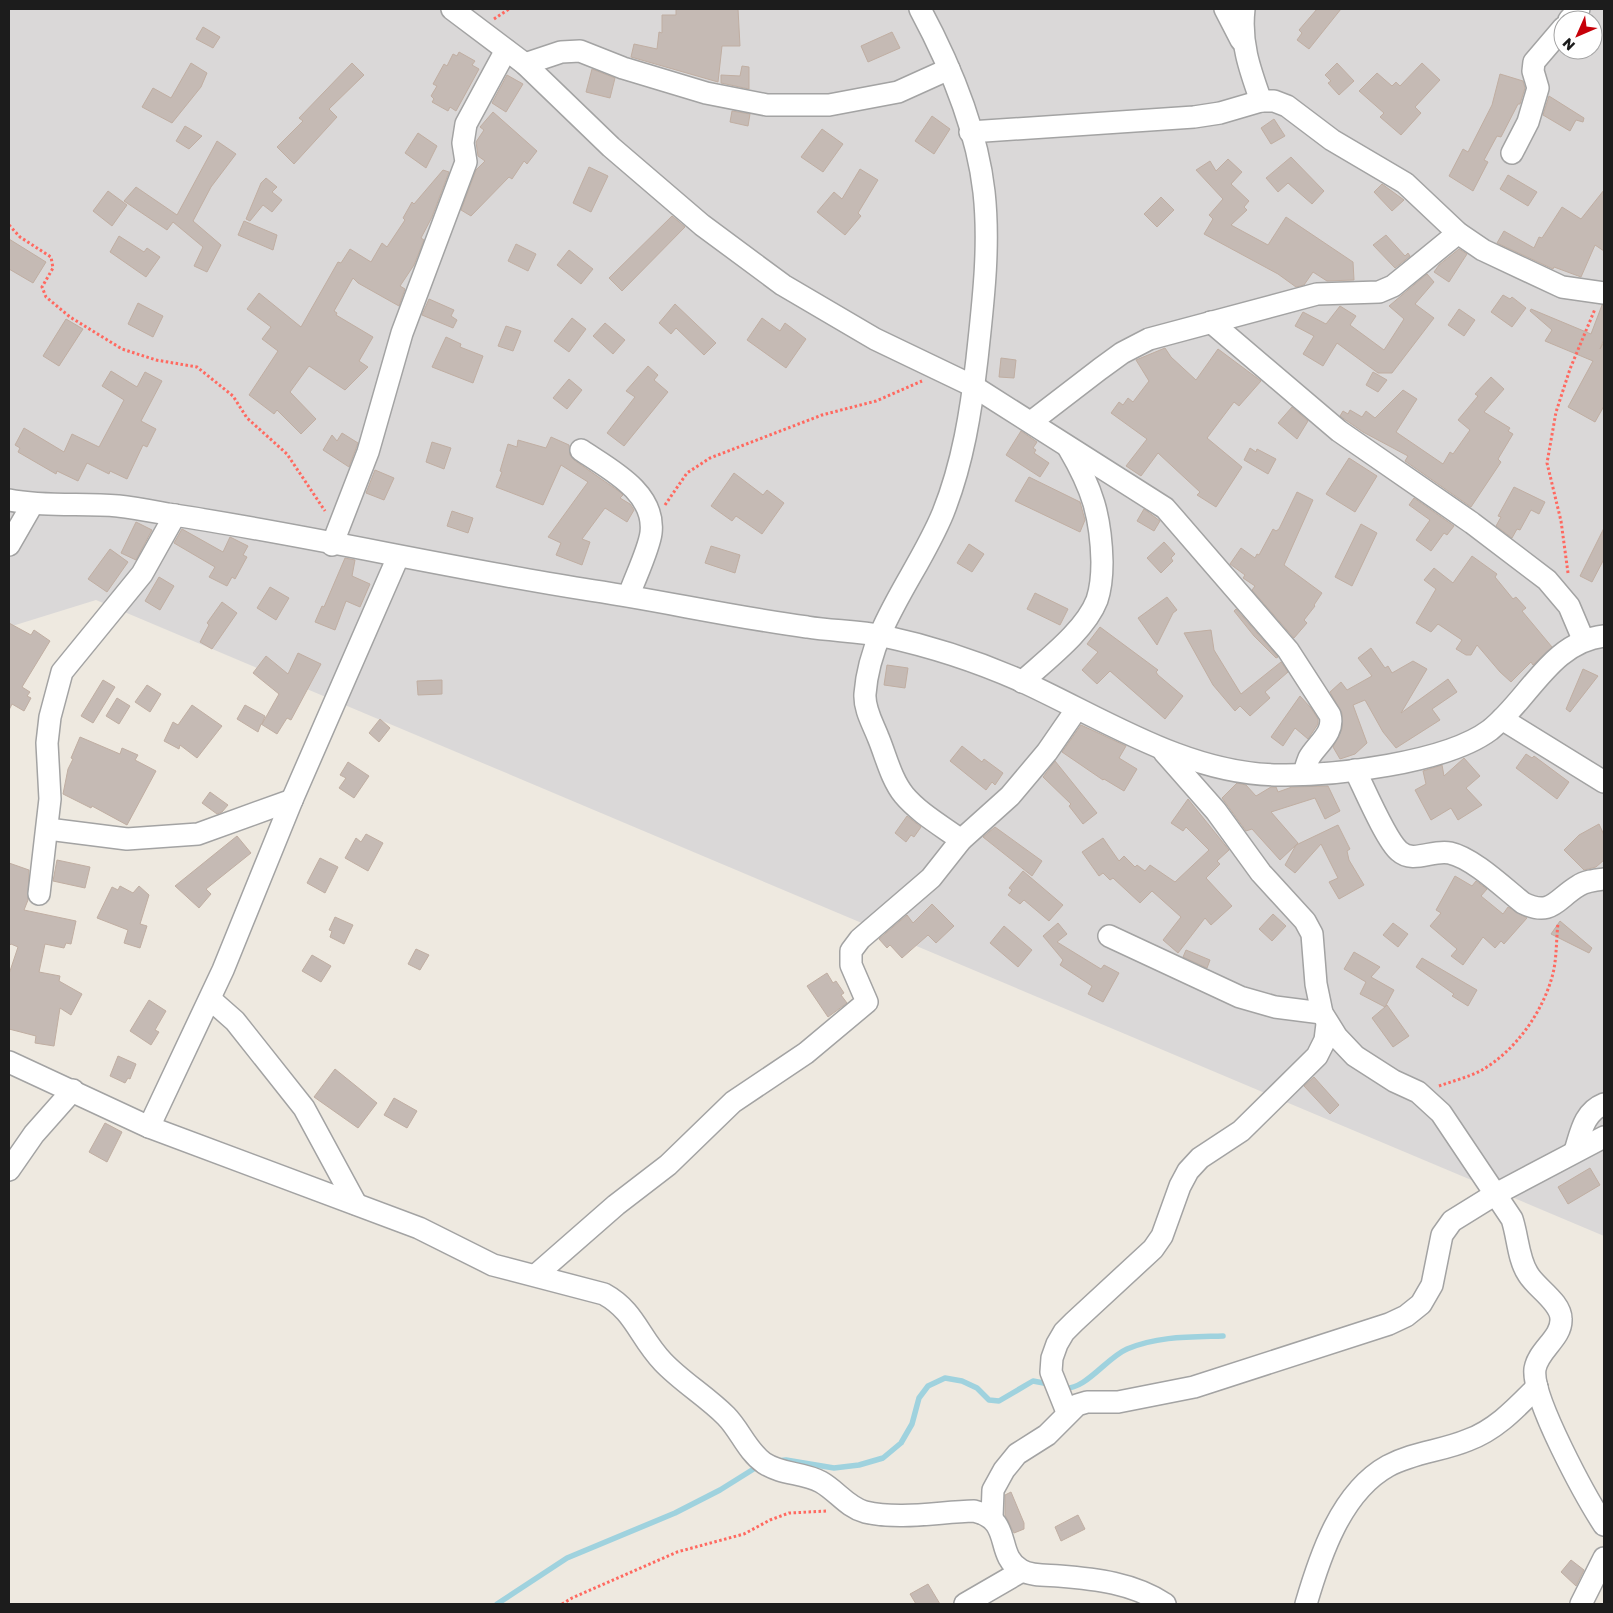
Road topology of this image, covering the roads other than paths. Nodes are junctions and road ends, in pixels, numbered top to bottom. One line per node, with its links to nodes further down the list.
1 (452, 9): 7 (street)
2 (920, 9): 9 (street)
3 (1224, 9): 6 (street)
4 (1244, 9): 6 (street)
5 (1553, 40): 12 (street)
6 (1243, 45): 10 (street)
7 (506, 50): 8 (street); 23 (street)
8 (525, 64): 9 (street); 16 (street)
9 (949, 69): 11 (street)
10 (1261, 101): 11 (street); 13 (street)
11 (970, 132): 16 (street)
12 (1512, 153)
13 (1458, 233): 14 (street); 15 (street)
14 (1603, 293)
15 (1210, 322): 17 (street); 29 (street)
16 (974, 386): 17 (street); 27 (street)
17 (1031, 422): 18 (street)
18 (1066, 445): 30 (street); 35 (street)
19 (581, 450): 26 (street)
20 (9, 500): 21 (street)
21 (32, 505): 22 (street); 24 (street)
22 (175, 515): 23 (street); 38 (street)
23 (335, 537): 25 (street)
24 (9, 545)
25 (398, 556): 26 (street); 37 (street)
26 (629, 595): 27 (street)
27 (879, 635): 30 (street); 39 (street)
28 (1604, 636): 29 (street)
29 (1583, 639): 32 (street)
30 (1022, 682): 31 (street)
31 (1076, 710): 33 (street); 39 (street)
32 (1502, 719): 34 (street); 36 (street)
33 (1162, 750): 35 (street); 44 (street)
34 (1355, 770): 35 (street); 40 (street)
35 (1304, 774)
36 (1604, 782)
37 (292, 800): 38 (street); 43 (street)
38 (48, 829): 41 (street)
39 (961, 840): 54 (street)
40 (1604, 879)
41 (38, 894)
42 (1109, 936): 44 (street)
43 (210, 999): 48 (street); 53 (street)
44 (1325, 1018): 52 (street); 56 (street)
45 (9, 1062): 46 (street)
46 (73, 1090): 48 (street); 51 (street)
47 (1604, 1104): 50 (street)
48 (149, 1127): 53 (street)
49 (1604, 1137): 50 (street)
50 (1575, 1151): 52 (street)
51 (9, 1170)
52 (1494, 1195): 55 (street); 56 (street)
53 (356, 1204): 54 (street)
54 (536, 1275): 57 (street)
55 (1537, 1386): 58 (street); 63 (street)
56 (1067, 1412): 57 (street)
57 (992, 1517): 60 (street)
58 (1604, 1525)
59 (1604, 1558): 64 (street)
60 (1022, 1571): 61 (street); 62 (street)
61 (965, 1604)
62 (1165, 1604)
63 (1306, 1604)
64 (1581, 1604)

